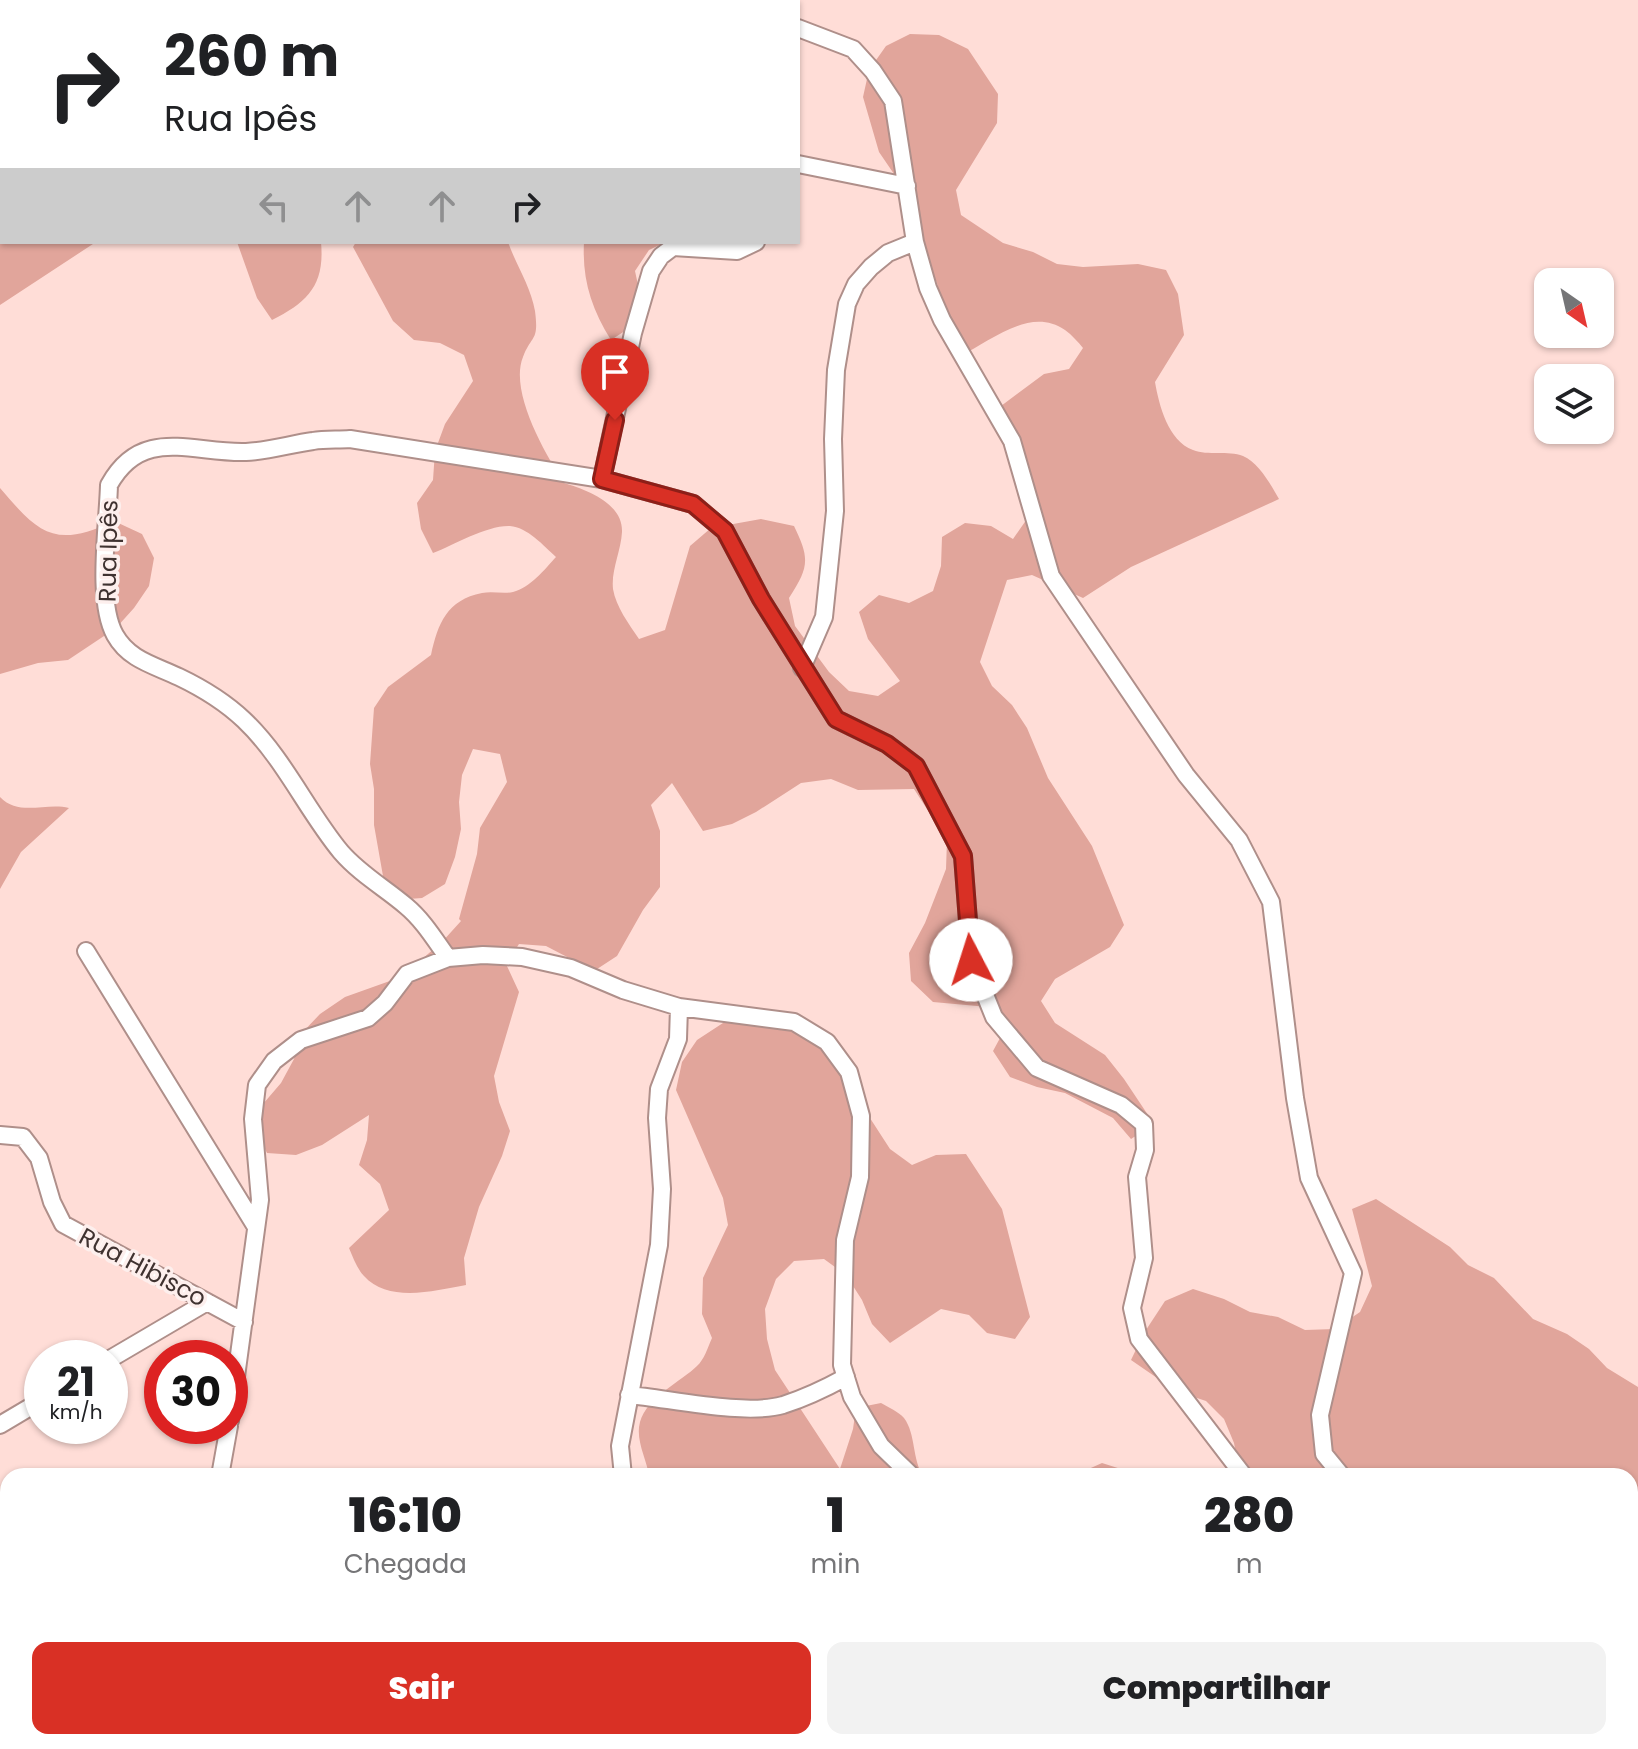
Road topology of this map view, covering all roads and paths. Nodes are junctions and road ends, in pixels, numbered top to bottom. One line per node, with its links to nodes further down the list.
1 (800, 29): 3 (street)
2 (800, 164): 3 (street)
3 (907, 186): 4 (street)
4 (915, 242): 7 (street); 26 (street)
5 (752, 244): 6 (street)
6 (602, 479): 7 (street, Rua Ipês); 9 (street, Rua Ipês)
7 (802, 668): 25 (street, Rua Ipês)
8 (86, 951): 12 (street)
9 (448, 958): 10 (street); 12 (street)
10 (679, 1007): 17 (street); 18 (street)
11 (0, 1135): 13 (street, Rua Hibisco)
12 (256, 1227): 14 (street)
13 (207, 1302): 14 (street, Rua Hibisco); 16 (street)
14 (244, 1322): 15 (street)
15 (242, 1340)
16 (128, 1348)
17 (846, 1377): 18 (street); 24 (street)
18 (629, 1395): 23 (street)
19 (24, 1411): 20 (street)
20 (0, 1425)
21 (226, 1444): 22 (street)
22 (222, 1468)
23 (622, 1468)
24 (904, 1468)
25 (1238, 1468)
26 (1335, 1468)

